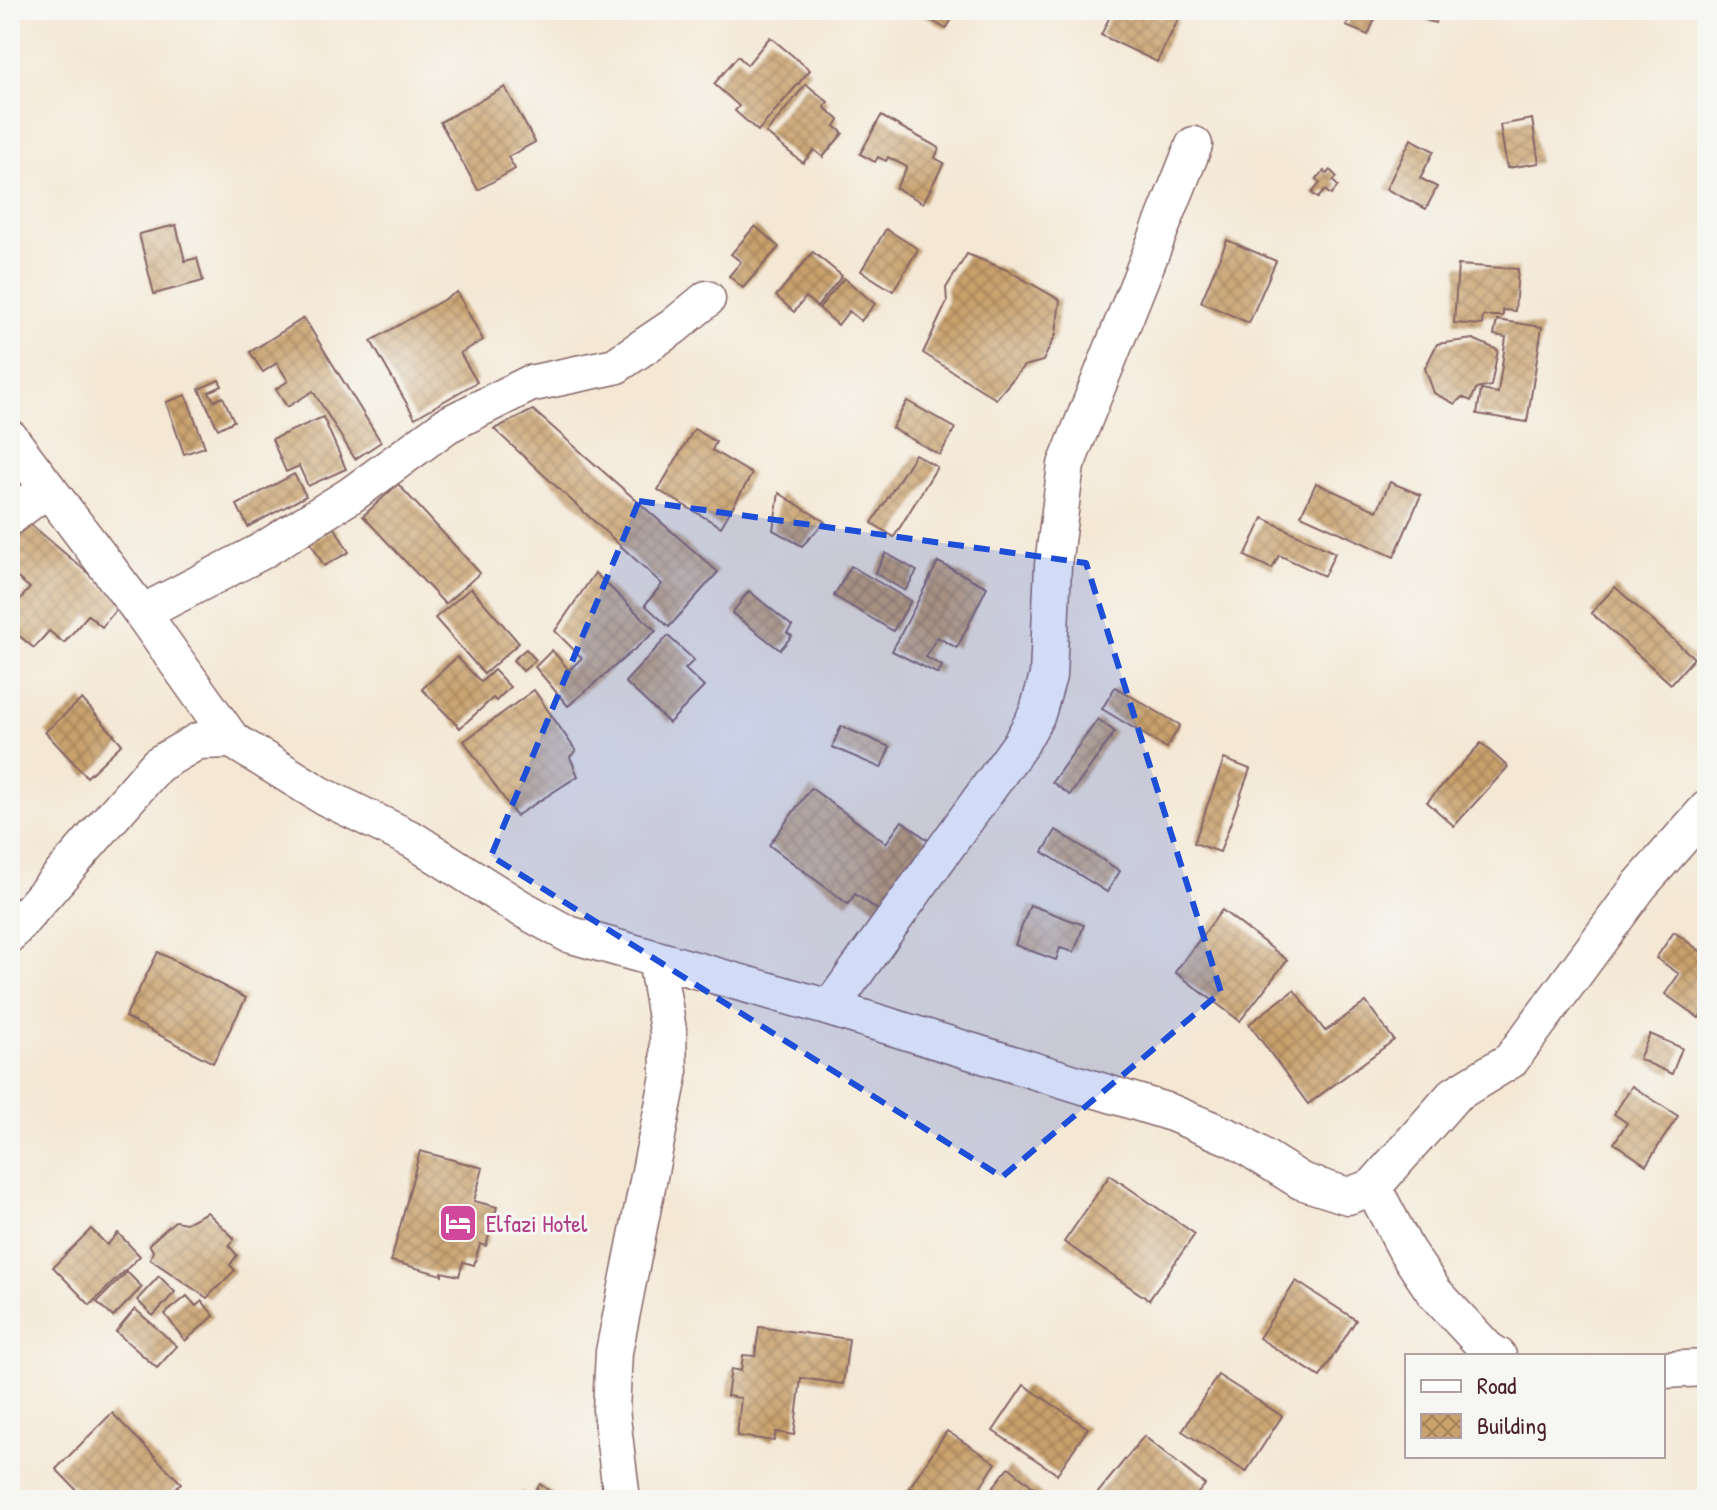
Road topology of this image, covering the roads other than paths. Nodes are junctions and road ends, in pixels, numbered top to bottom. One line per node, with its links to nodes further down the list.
1 (1194, 145): 11 (street)
2 (707, 299): 6 (street)
3 (10, 438): 4 (street)
4 (47, 489): 5 (street); 6 (street)
5 (10, 517)
6 (142, 613): 7 (street)
7 (232, 740): 9 (street); 10 (street)
8 (1707, 809): 12 (street)
9 (10, 934)
10 (656, 959): 11 (street); 16 (street)
11 (830, 1008): 12 (street)
12 (1373, 1187): 13 (street)
13 (1495, 1354)
14 (1707, 1368): 15 (street)
15 (1665, 1370)
16 (622, 1500)

